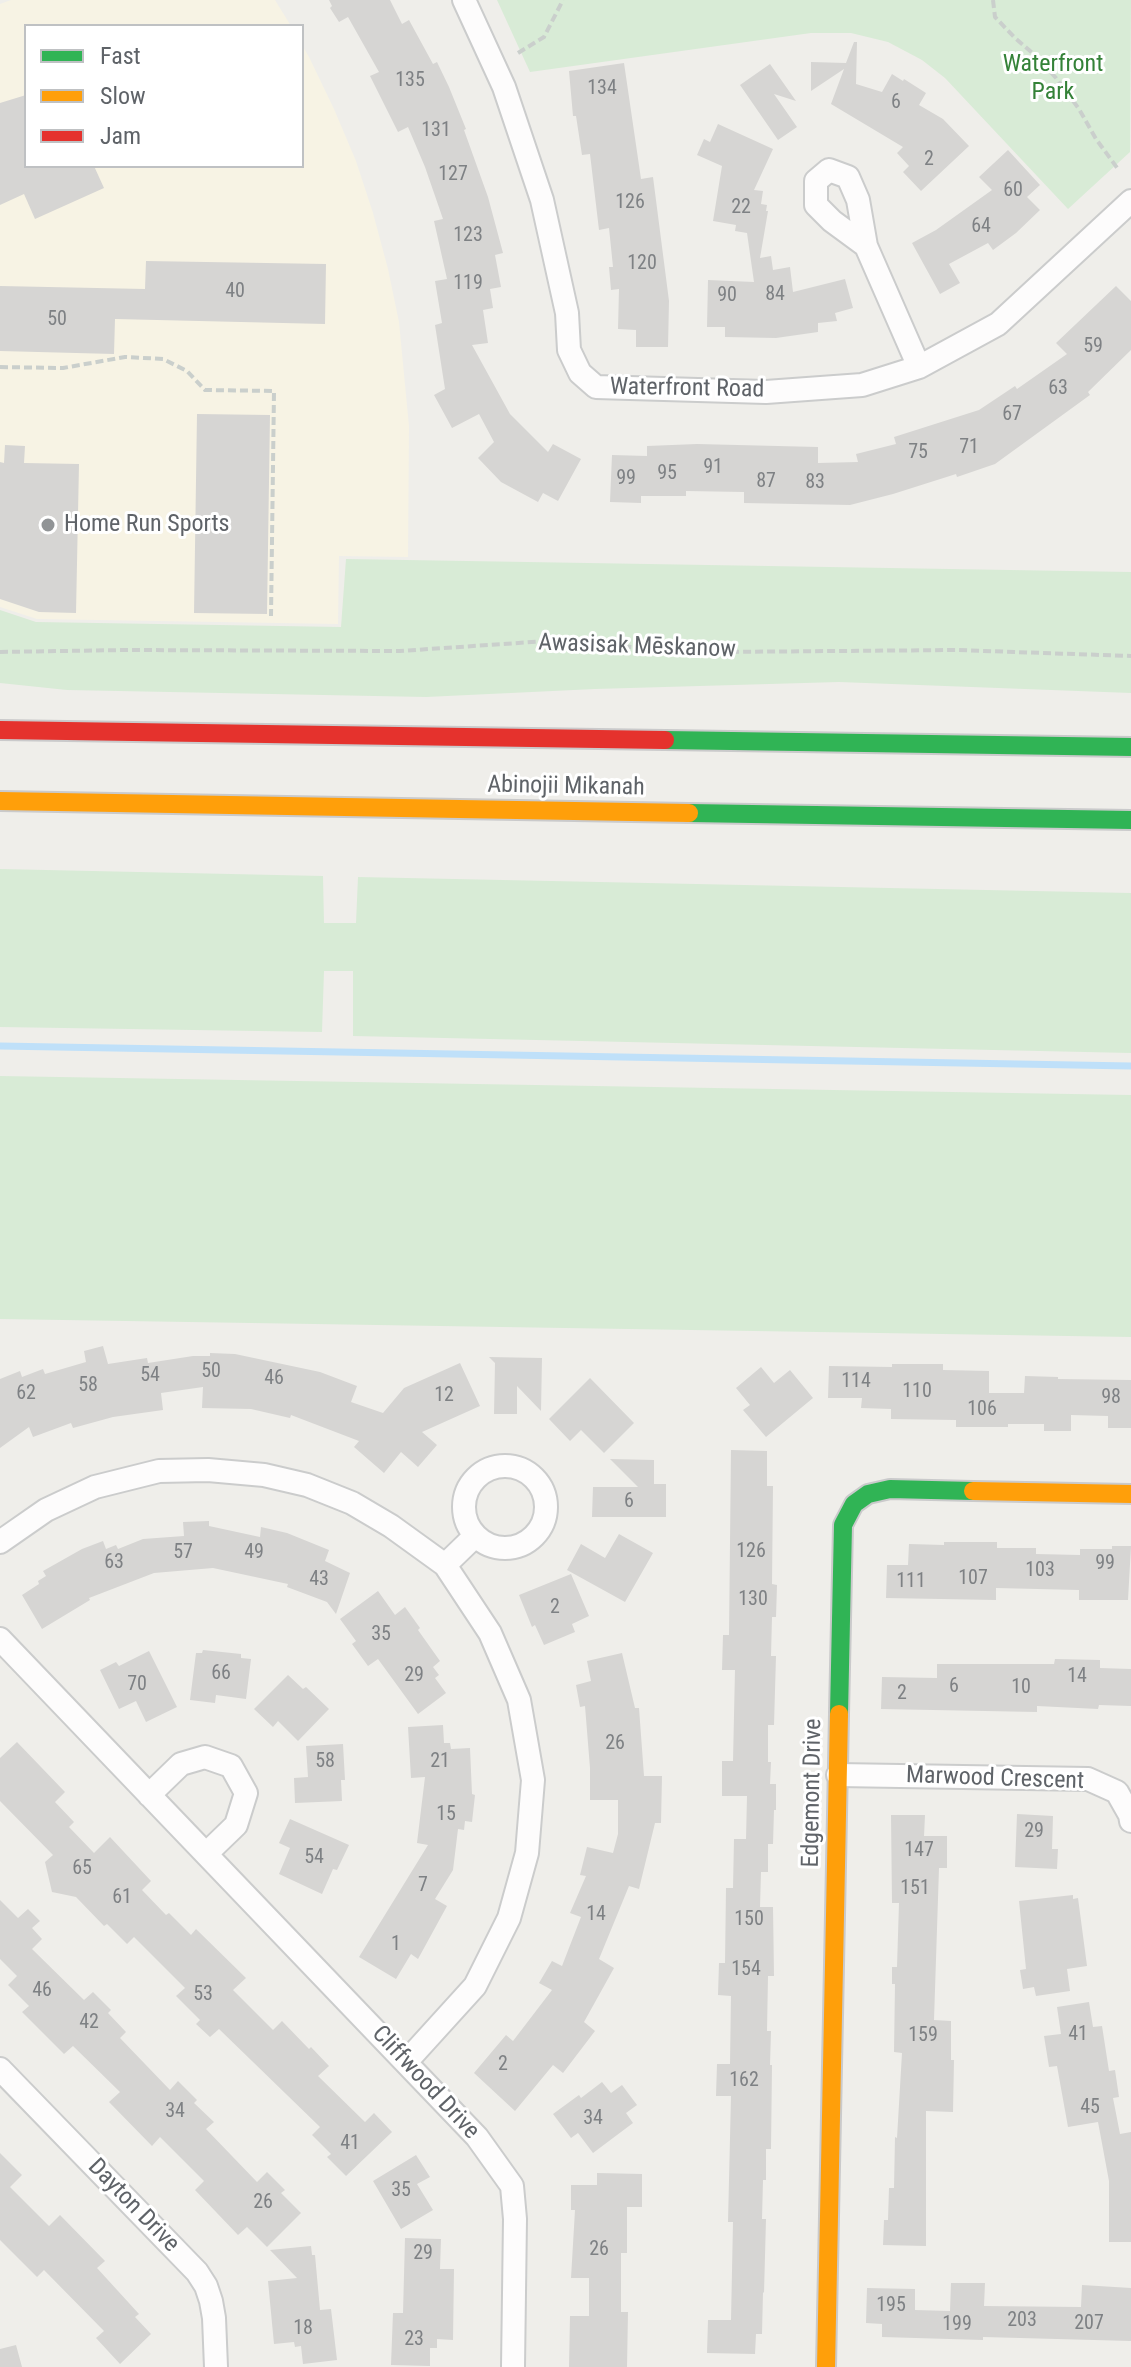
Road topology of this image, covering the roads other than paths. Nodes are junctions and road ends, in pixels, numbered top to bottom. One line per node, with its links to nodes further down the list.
1 (464, 0): 4 (street, Waterfront Road)
2 (1131, 201): 4 (street, Waterfront Road)
3 (866, 246): 4 (street)
4 (919, 367)
5 (0, 714): 7 (main road)
6 (0, 730): 7 (main road, Abinojii Mikanah)
7 (88, 732): 8 (main road, Abinojii Mikanah)
8 (1131, 747)
9 (0, 801): 10 (main road, Abinojii Mikanah)
10 (1131, 820)
11 (1131, 1494): 16 (main road, Edgemont Drive)
12 (475, 1536): 14 (street)
13 (0, 1542): 14 (street)
14 (445, 1565): 20 (street)
15 (0, 1639): 17 (street, Cliffwood Drive)
16 (838, 1775): 18 (street, Marwood Crescent); 24 (main road, Edgemont Drive)
17 (149, 1795): 19 (street, Cliffwood Drive); 19 (street)
18 (1131, 1821)
19 (207, 1853): 20 (street, Cliffwood Drive)
20 (406, 2062): 23 (street, Cliffwood Drive)
21 (0, 2069): 22 (street, Dayton Drive)
22 (216, 2367)
23 (513, 2367)
24 (826, 2367)

